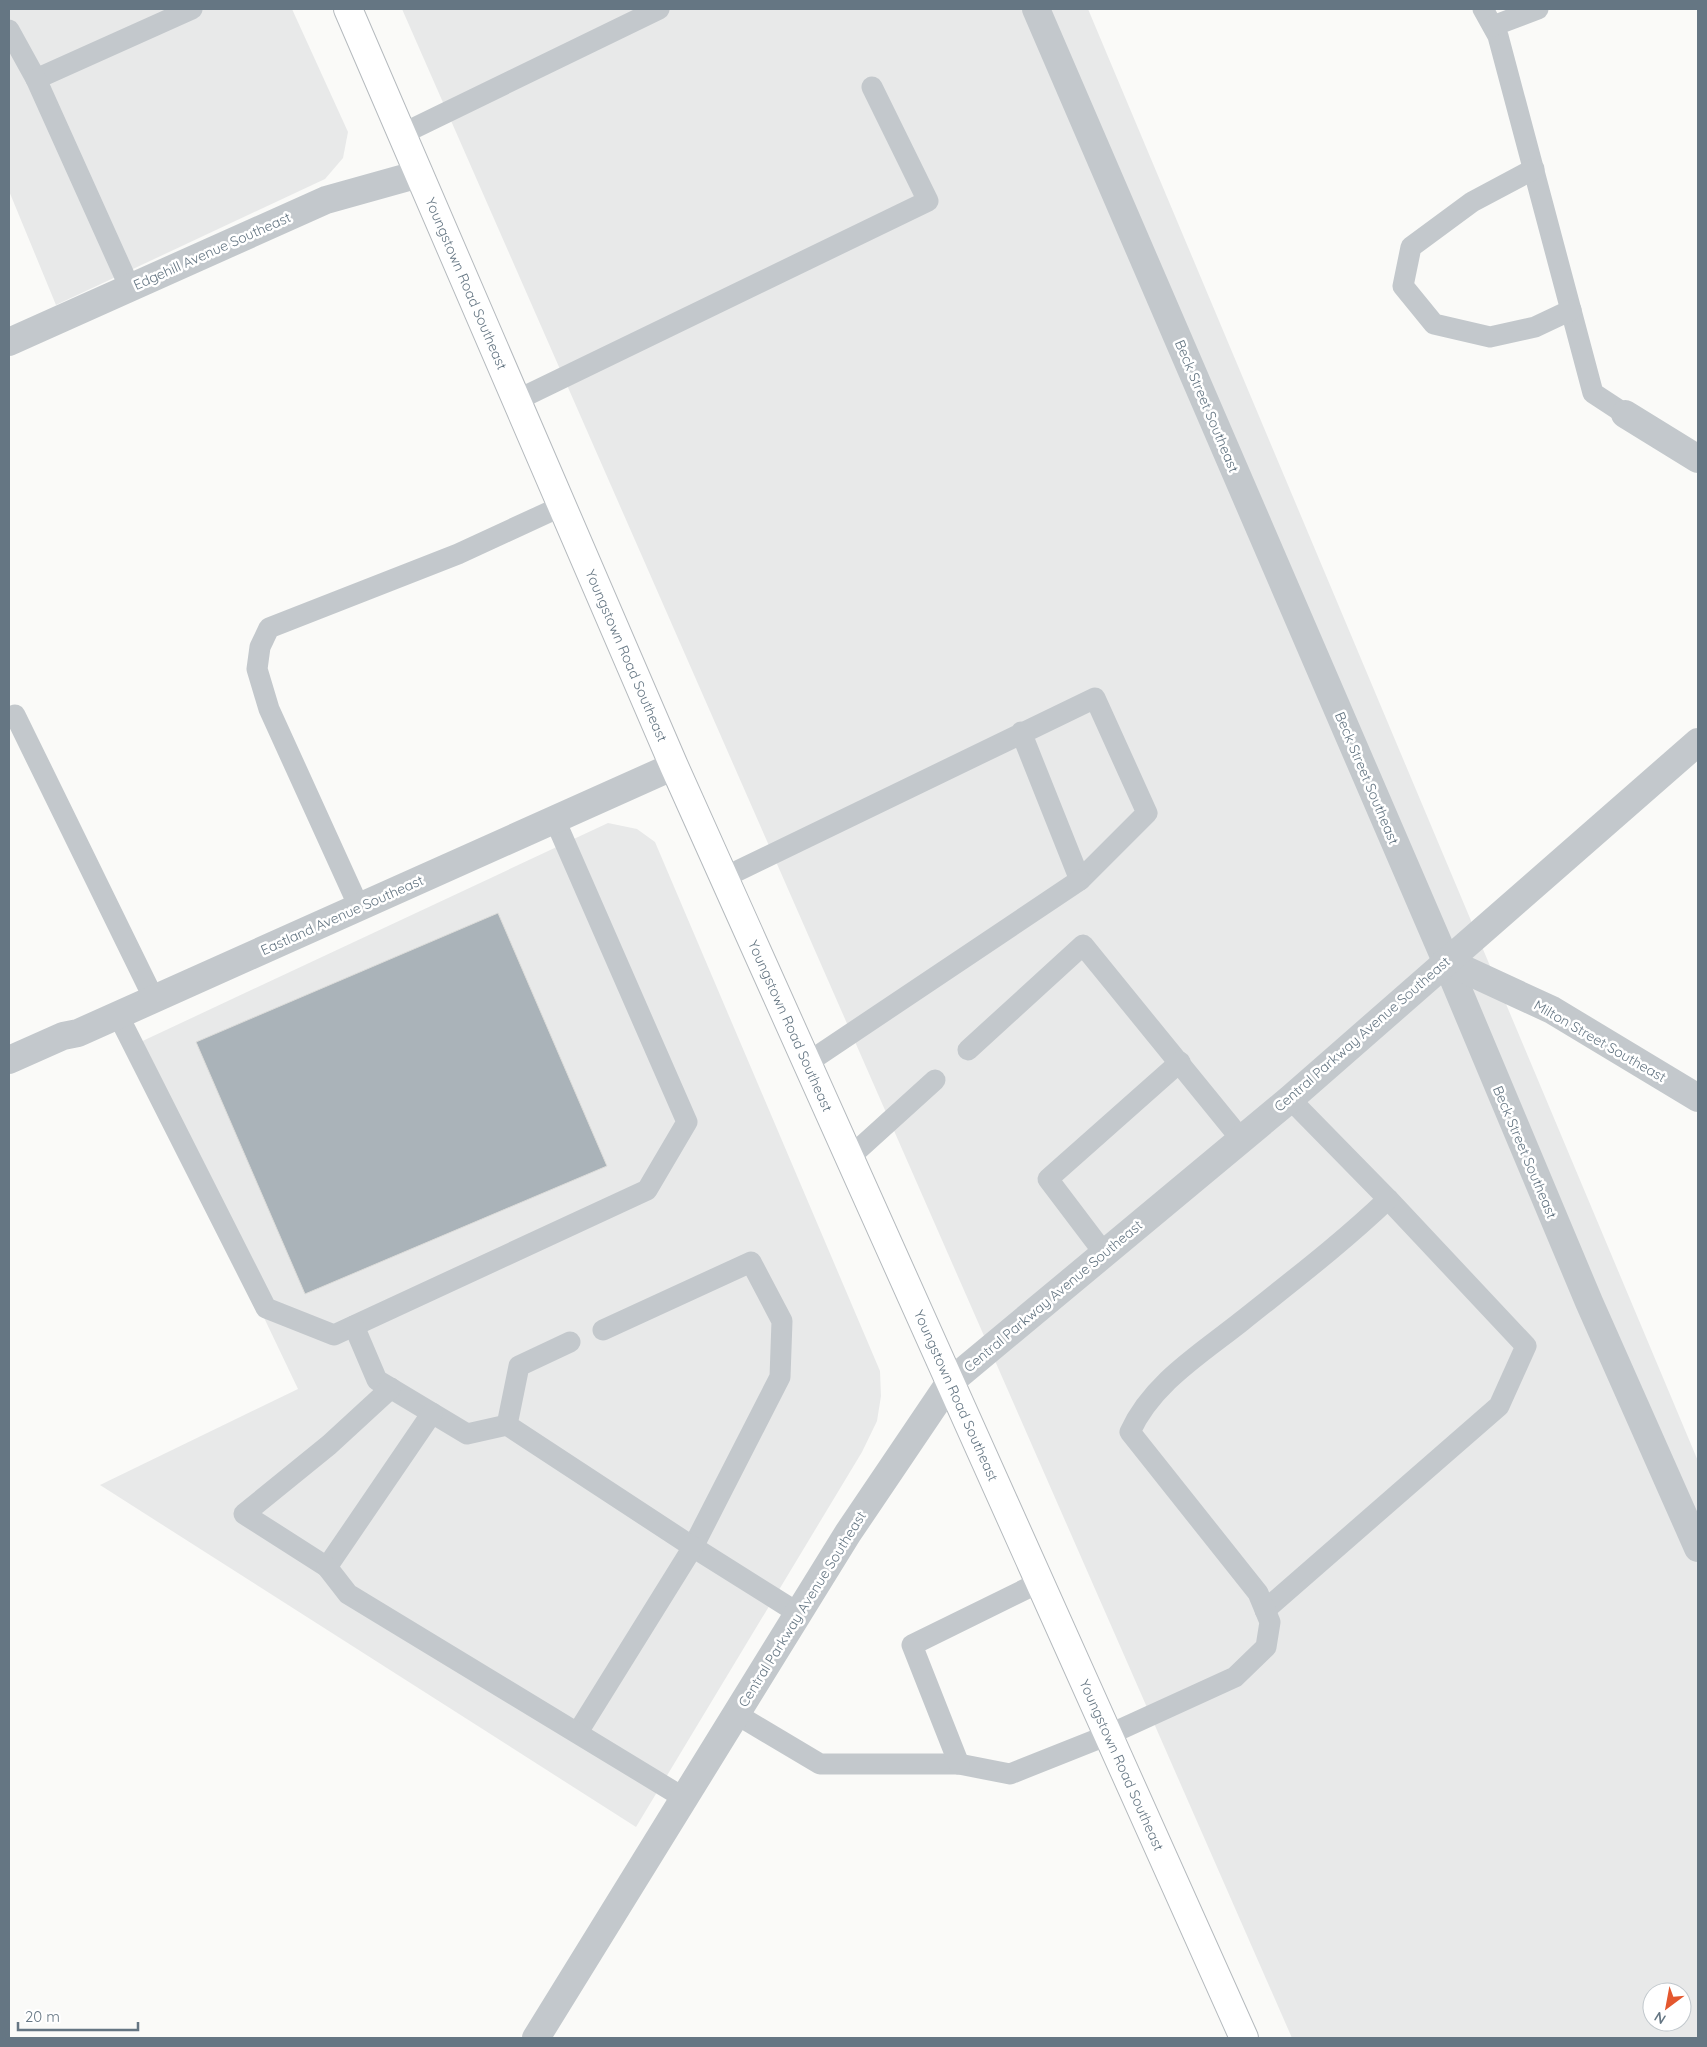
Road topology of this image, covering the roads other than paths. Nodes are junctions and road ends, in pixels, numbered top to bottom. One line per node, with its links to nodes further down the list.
1 (192, 9): 8 (lane)
2 (348, 9): 10 (main road, Youngstown Road Southeast)
3 (658, 9): 10 (lane)
4 (1036, 9): 28 (street, Beck Street Southeast)
5 (1538, 9): 6 (lane)
6 (1488, 18): 11 (lane)
7 (9, 30): 8 (lane)
8 (36, 79): 13 (lane)
9 (872, 87): 16 (lane)
10 (402, 134): 12 (main road, Youngstown Road Southeast)
11 (1534, 169): 14 (lane); 14 (lane)
12 (419, 174): 13 (street, Edgehill Avenue Southeast); 16 (main road, Youngstown Road Southeast)
13 (130, 288): 15 (street, Edgehill Avenue Southeast)
14 (1571, 310): 17 (lane)
15 (9, 342)
16 (517, 400): 19 (main road, Youngstown Road Southeast)
17 (1626, 414): 18 (street)
18 (1698, 459)
19 (562, 506): 23 (main road, Youngstown Road Southeast); 27 (lane)
20 (15, 715): 29 (lane)
21 (1021, 732): 25 (lane); 26 (lane); 26 (lane)
22 (1698, 742): 28 (street, Central Parkway Avenue Southeast)
23 (674, 766): 24 (street, Eastland Avenue Southeast); 25 (main road, Youngstown Road Southeast)
24 (555, 820): 27 (street, Eastland Avenue Southeast); 42 (lane)
25 (724, 877): 34 (main road, Youngstown Road Southeast)
26 (1080, 880): 34 (lane)
27 (359, 907): 29 (street, Eastland Avenue Southeast)
28 (1446, 961): 36 (street, Central Parkway Avenue Southeast); 37 (street, Milton Street Southeast); 50 (street, Beck Street Southeast)
29 (154, 999): 30 (street, Eastland Avenue Southeast)
30 (118, 1015): 32 (street, Eastland Avenue Southeast); 42 (lane)
31 (968, 1050): 33 (lane)
32 (9, 1060)
33 (1180, 1062): 38 (lane); 41 (lane)
34 (808, 1063): 39 (main road, Youngstown Road Southeast)
35 (935, 1080): 39 (lane)
36 (1290, 1098): 38 (street, Central Parkway Avenue Southeast); 40 (lane)
37 (1698, 1098)
38 (1241, 1139): 41 (street, Central Parkway Avenue Southeast)
39 (850, 1157): 45 (main road, Youngstown Road Southeast)
40 (1388, 1199): 53 (lane); 53 (lane)
41 (1104, 1253): 45 (street, Central Parkway Avenue Southeast)
42 (354, 1326): 46 (lane)
43 (603, 1330): 49 (lane)
44 (570, 1342): 48 (lane)
45 (950, 1382): 52 (main road, Youngstown Road Southeast); 54 (street, Central Parkway Avenue Southeast)
46 (391, 1388): 47 (lane); 51 (lane)
47 (432, 1413): 48 (lane); 51 (lane)
48 (507, 1425): 49 (lane)
49 (693, 1547): 54 (lane); 56 (lane)
50 (1698, 1548)
51 (327, 1567): 56 (lane)
52 (1040, 1582): 57 (main road, Youngstown Road Southeast); 58 (lane)
53 (1265, 1610): 57 (lane)
54 (798, 1613): 55 (street, Central Parkway Avenue Southeast)
55 (736, 1714): 58 (lane); 59 (street, Central Parkway Avenue Southeast)
56 (578, 1732): 59 (lane)
57 (1108, 1736): 58 (lane); 61 (main road, Youngstown Road Southeast)
58 (959, 1764)
59 (684, 1798): 60 (street, Central Parkway Avenue Southeast)
60 (536, 2038)
61 (1244, 2038)

